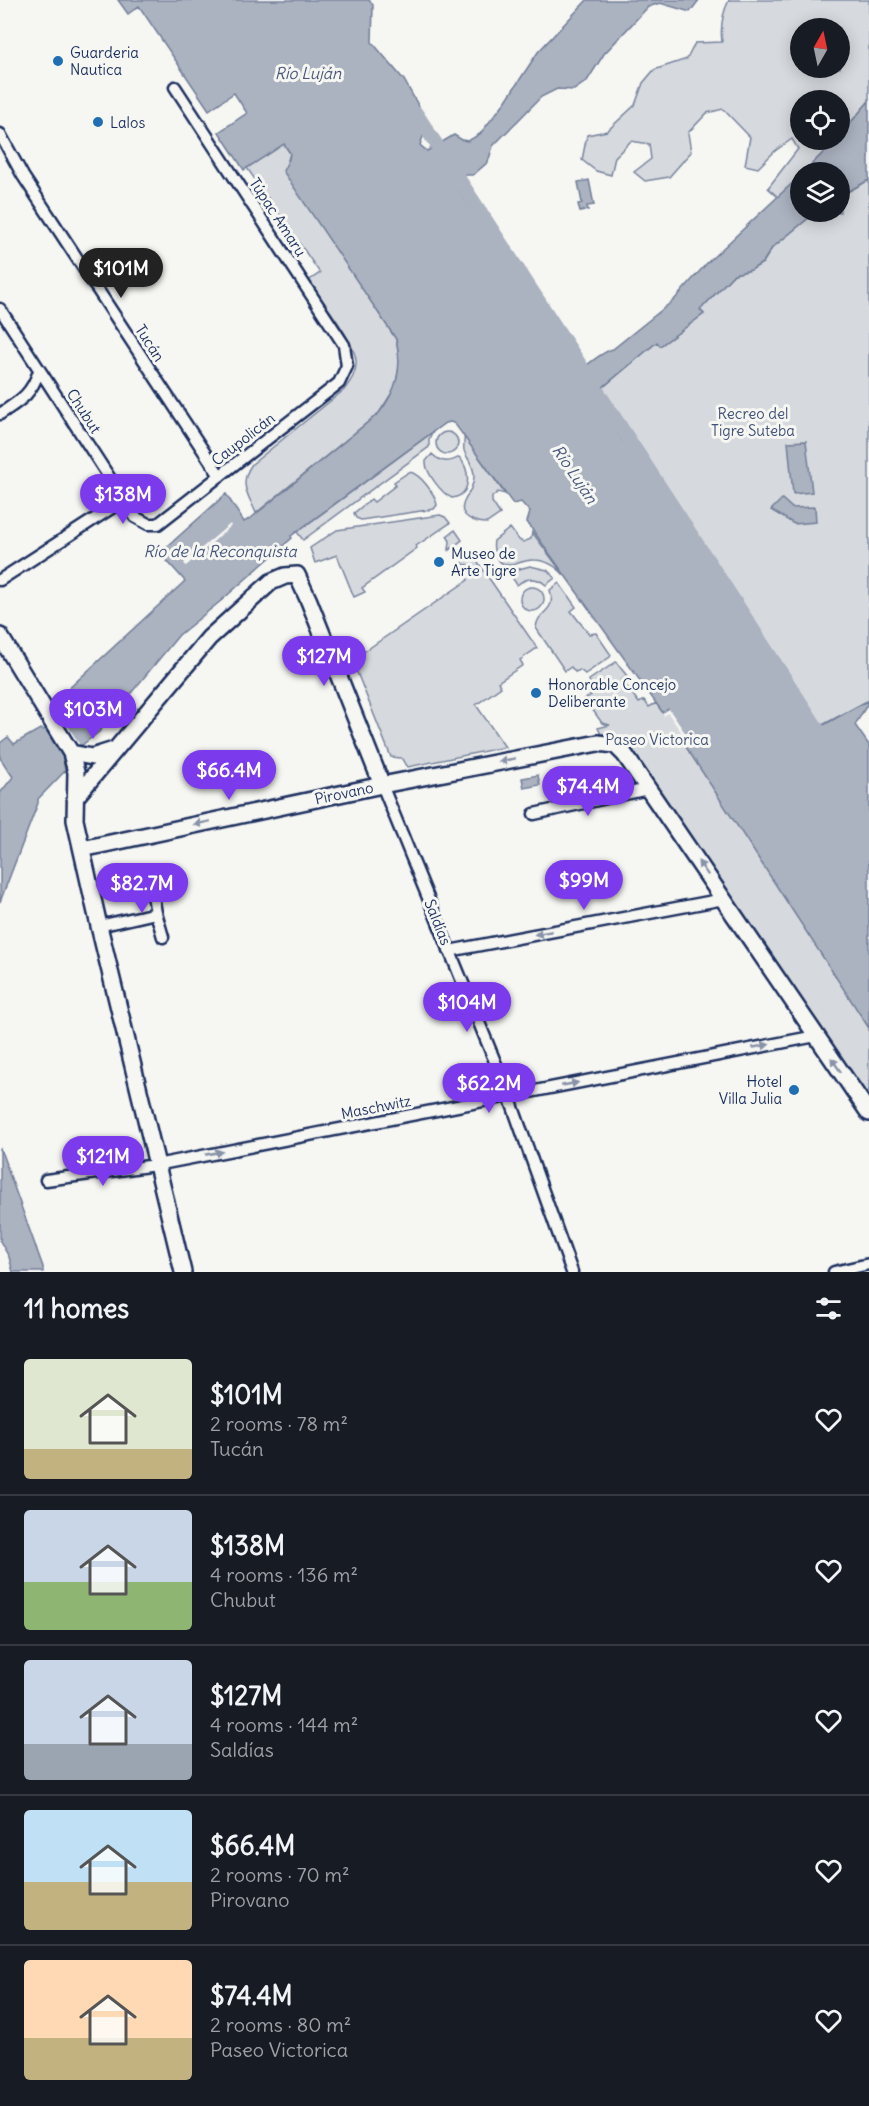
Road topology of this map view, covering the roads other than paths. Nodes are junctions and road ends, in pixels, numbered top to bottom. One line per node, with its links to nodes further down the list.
1 (175, 87): 4 (street, Túpac Amaru)
2 (0, 134): 7 (street, Tucán)
3 (0, 309): 5 (street, Chubut)
4 (347, 366): 7 (street, Caupolicán)
5 (39, 371): 6 (street); 8 (street, Chubut)
6 (0, 414)
7 (220, 476): 9 (street, Caupolicán)
8 (124, 500): 9 (street, Chubut); 10 (street)
9 (148, 524)
10 (0, 580)
11 (0, 636): 13 (street)
12 (115, 750): 13 (street); 14 (street, Saldías); 16 (street)
13 (71, 753): 16 (street)
14 (382, 785): 15 (street, Pirovano, one-way to 14); 18 (street, Pirovano, one-way to 18); 24 (street, Saldías)
15 (648, 789): 17 (street); 20 (street, one-way to 15)
16 (75, 798): 18 (street)
17 (534, 814)
18 (82, 849): 22 (street)
19 (151, 884): 21 (street)
20 (724, 898): 24 (street, one-way to 24); 25 (street)
21 (156, 913): 22 (street); 23 (street)
22 (99, 926): 28 (street)
23 (163, 937)
24 (449, 951): 26 (street, Saldías)
25 (816, 1036): 26 (street, Maschwitz, one-way to 25); 27 (street, one-way to 25)
26 (509, 1096): 28 (street, Maschwitz, one-way to 26); 32 (street, Saldías)
27 (869, 1113)
28 (156, 1165): 29 (street, Maschwitz); 31 (street)
29 (46, 1180)
30 (869, 1264): 33 (street)
31 (183, 1272)
32 (572, 1272)
33 (834, 1272)

